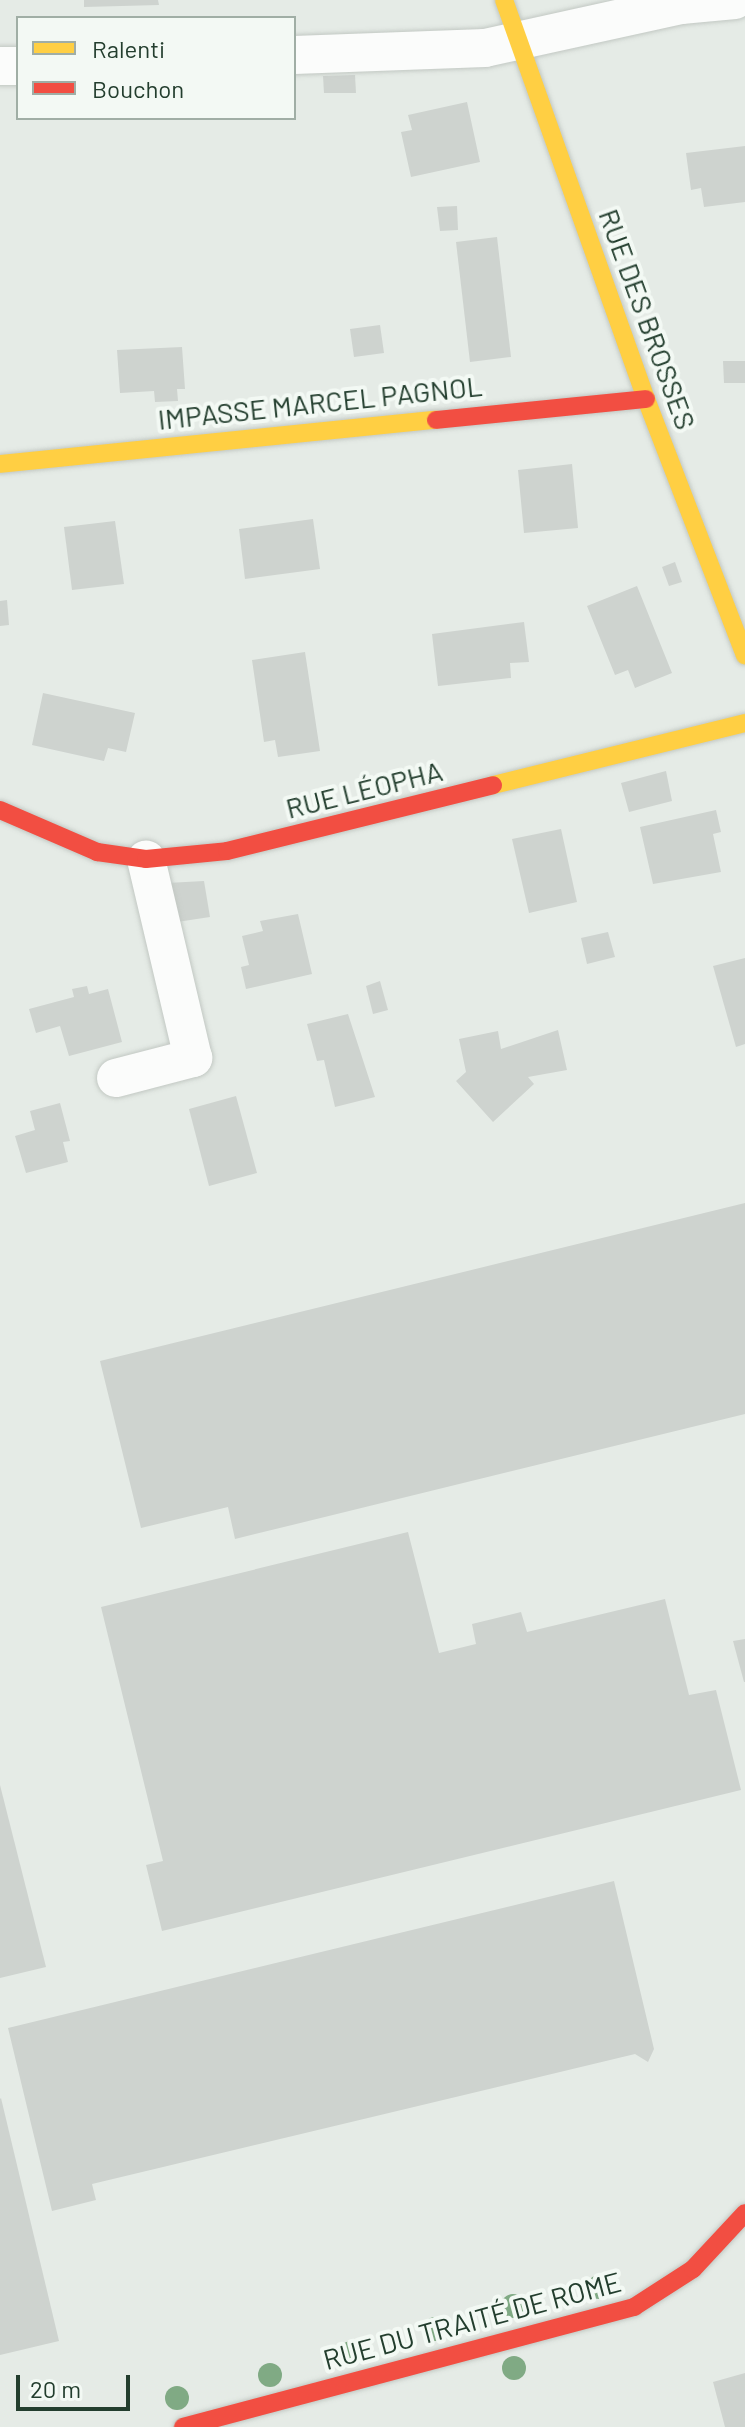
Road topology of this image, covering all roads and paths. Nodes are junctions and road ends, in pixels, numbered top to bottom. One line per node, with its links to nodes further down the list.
1 (504, 0): 3 (street, RUE DES BROSSES)
2 (735, 0): 3 (street)
3 (518, 44): 4 (street); 5 (street, RUE DES BROSSES)
4 (296, 55)
5 (646, 399): 6 (street, IMPASSE MARCEL PAGNOL); 7 (street, RUE DES BROSSES)
6 (0, 464)
7 (745, 656)
8 (745, 723): 10 (street, RUE LÉOPHA)
9 (0, 810): 10 (street, RUE LÉOPHA)
10 (146, 859): 11 (street)
11 (116, 1078)
12 (745, 2213): 13 (street, RUE DU TRAITÉ DE ROME)
13 (183, 2427)

